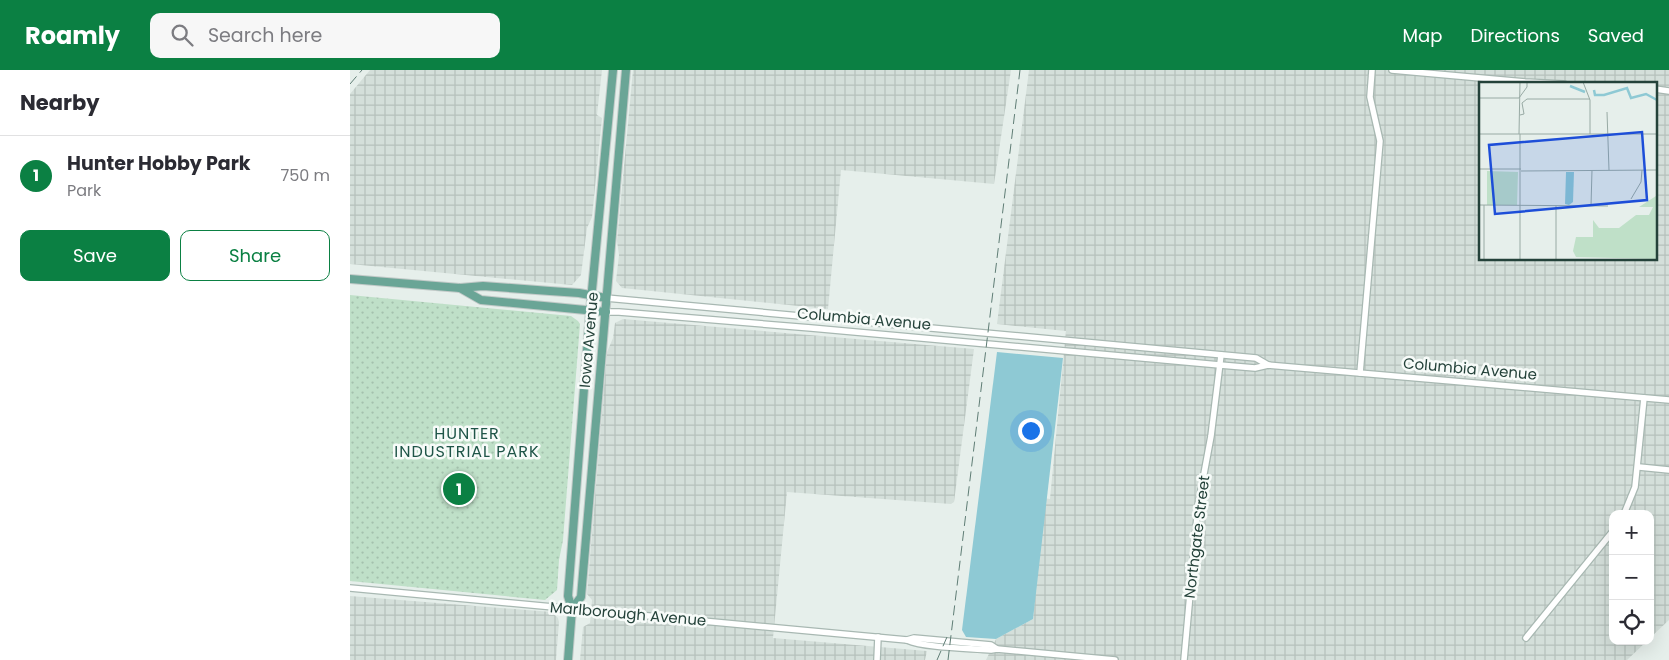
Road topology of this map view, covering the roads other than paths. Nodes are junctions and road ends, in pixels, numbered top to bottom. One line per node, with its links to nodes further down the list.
1 (613, 70): 10 (main road, Iowa Avenue)
2 (626, 70): 11 (main road, Iowa Avenue)
3 (1372, 70): 25 (street)
4 (1392, 70): 5 (street)
5 (1525, 82)
6 (1656, 90): 7 (street)
7 (1669, 91)
8 (350, 279): 9 (main road, Columbia Avenue)
9 (460, 288): 10 (main road, Columbia Avenue); 13 (main road, Columbia Avenue)
10 (593, 295): 11 (main road, Columbia Avenue); 13 (main road, Iowa Avenue)
11 (606, 298): 12 (street, Columbia Avenue); 14 (main road, Iowa Avenue)
12 (738, 310): 15 (street, Columbia Avenue); 16 (street)
13 (590, 311): 14 (main road, Columbia Avenue); 33 (main road, Iowa Avenue)
14 (606, 312): 16 (street, Columbia Avenue); 33 (main road, Iowa Avenue)
15 (767, 312): 17 (street); 18 (street, Columbia Avenue)
16 (736, 322): 17 (street, Columbia Avenue)
17 (766, 324): 19 (street, Columbia Avenue)
18 (897, 324): 19 (street); 20 (street, Columbia Avenue)
19 (896, 335): 22 (street, Columbia Avenue)
20 (1129, 346): 21 (street, Columbia Avenue); 22 (street)
21 (1221, 354): 23 (street, Northgate Street); 24 (street, Columbia Avenue)
22 (1128, 356): 23 (street, Columbia Avenue)
23 (1220, 365): 24 (street, Columbia Avenue); 39 (street, Northgate Street)
24 (1268, 365): 25 (street, Columbia Avenue)
25 (1360, 373): 26 (street, Columbia Avenue)
26 (1644, 398): 27 (street, Columbia Avenue); 28 (street)
27 (1669, 400)
28 (1639, 468): 29 (street); 30 (street)
29 (1669, 470)
30 (1626, 510)
31 (1609, 536): 35 (street)
32 (350, 588): 33 (street, Marlborough Avenue)
33 (572, 609): 34 (street, Marlborough Avenue); 36 (main road, Iowa Avenue)
34 (878, 638): 37 (street); 38 (street, Marlborough Avenue)
35 (1526, 638)
36 (568, 660)
37 (876, 660)
38 (1115, 660)
39 (1184, 660)

